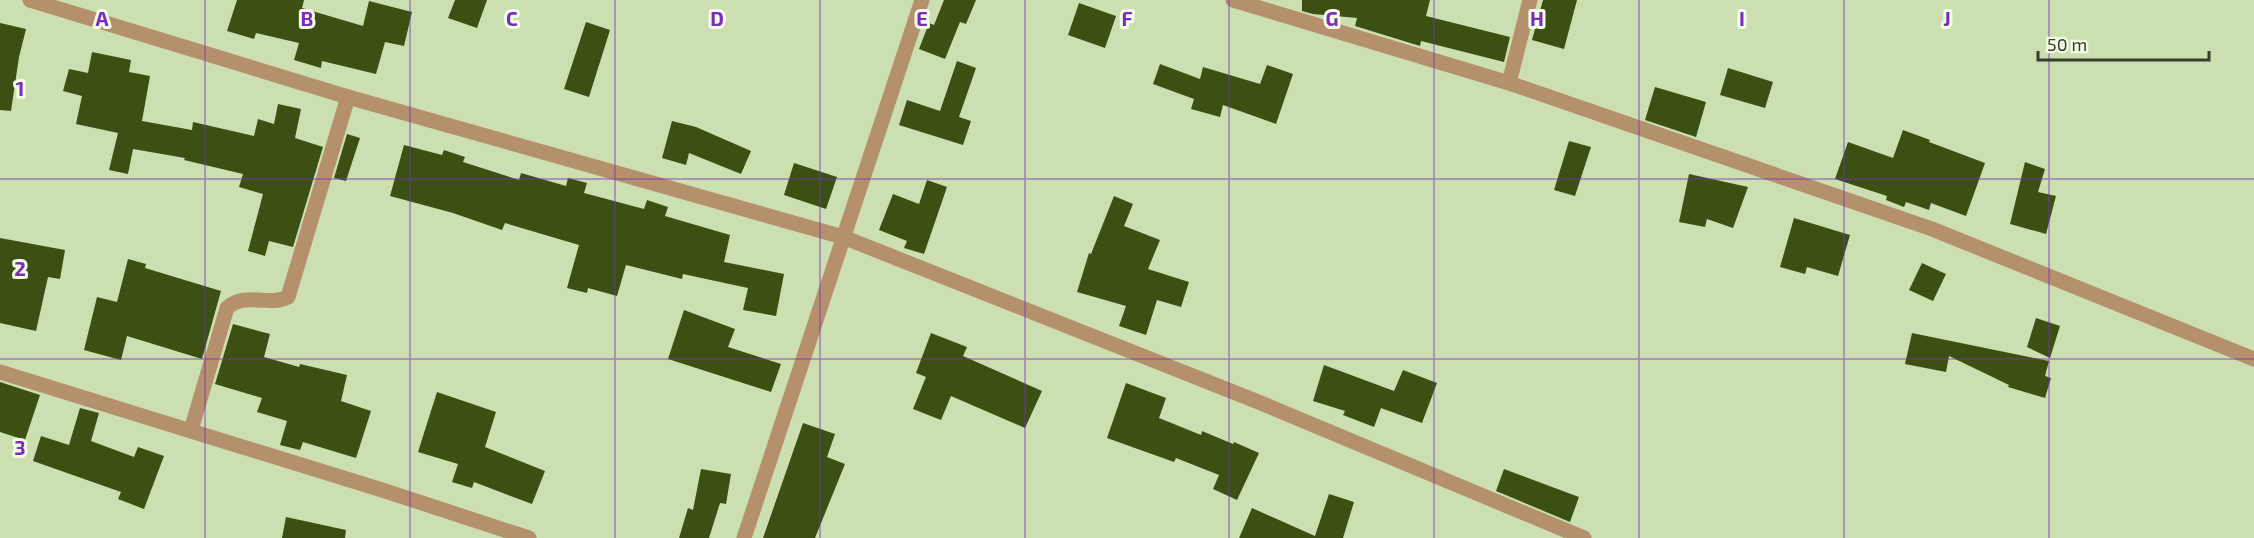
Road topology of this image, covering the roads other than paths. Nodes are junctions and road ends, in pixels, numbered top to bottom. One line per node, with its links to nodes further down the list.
1 (30, 0): 6 (street)
2 (922, 0): 7 (street)
3 (1233, 0): 5 (street)
4 (1530, 0): 5 (street)
5 (1509, 83): 8 (street)
6 (348, 98): 7 (street); 10 (street)
7 (843, 237): 12 (street); 13 (street)
8 (2254, 359)
9 (0, 372): 10 (street)
10 (191, 430): 11 (street)
11 (529, 538)
12 (744, 538)
13 (1584, 538)

